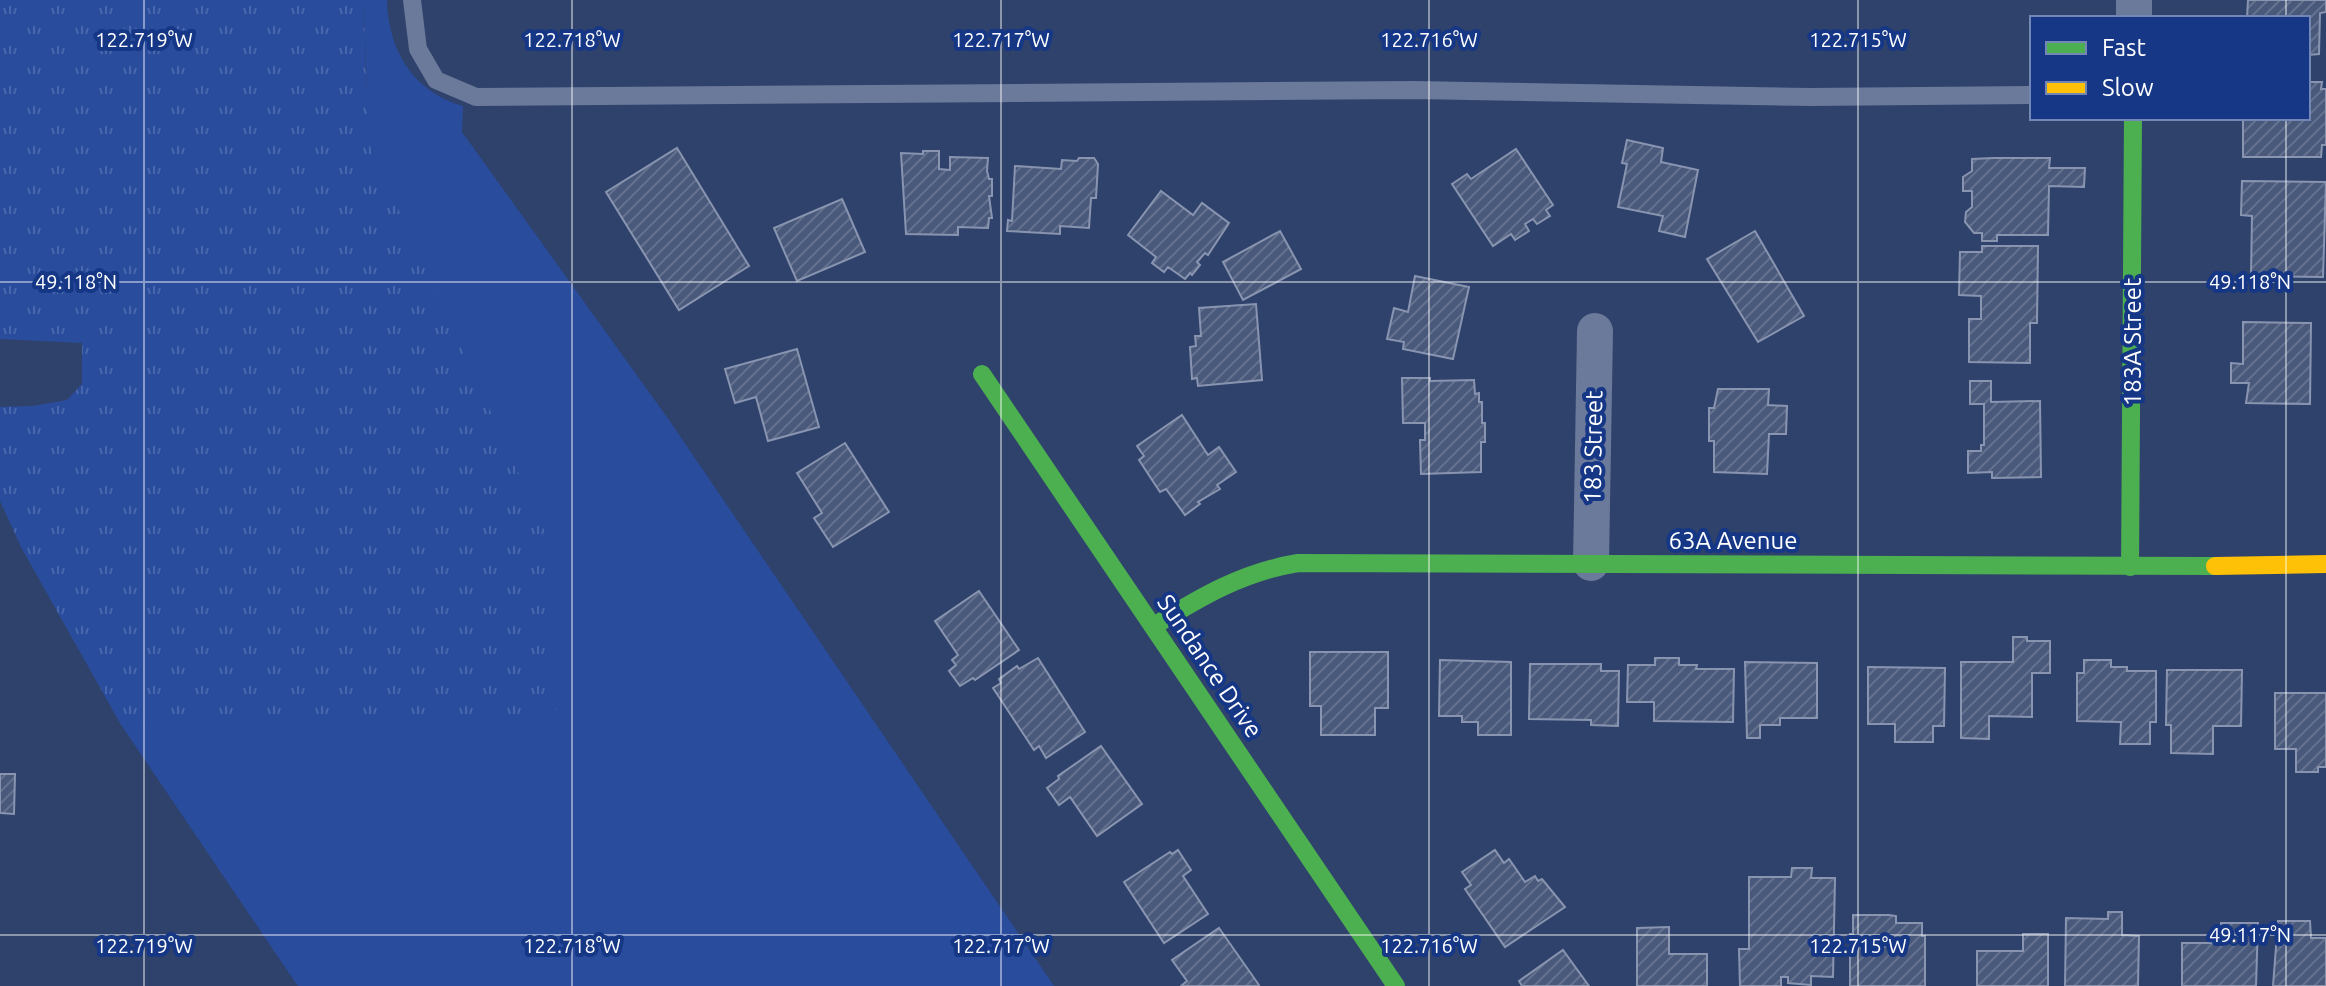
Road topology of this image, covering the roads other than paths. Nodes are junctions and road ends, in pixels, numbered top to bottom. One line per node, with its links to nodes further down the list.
1 (412, 0): 2 (lane)
2 (2030, 95)
3 (2133, 120): 8 (street, 183A Street)
4 (1595, 331): 6 (street, 183 Street)
5 (982, 374): 9 (street, Sundance Drive)
6 (1591, 563): 8 (street, 63A Avenue); 9 (street, 63A Avenue)
7 (2326, 564): 8 (street, 63A Avenue)
8 (2130, 567)
9 (1154, 626): 10 (street, Sundance Drive)
10 (1396, 986)

